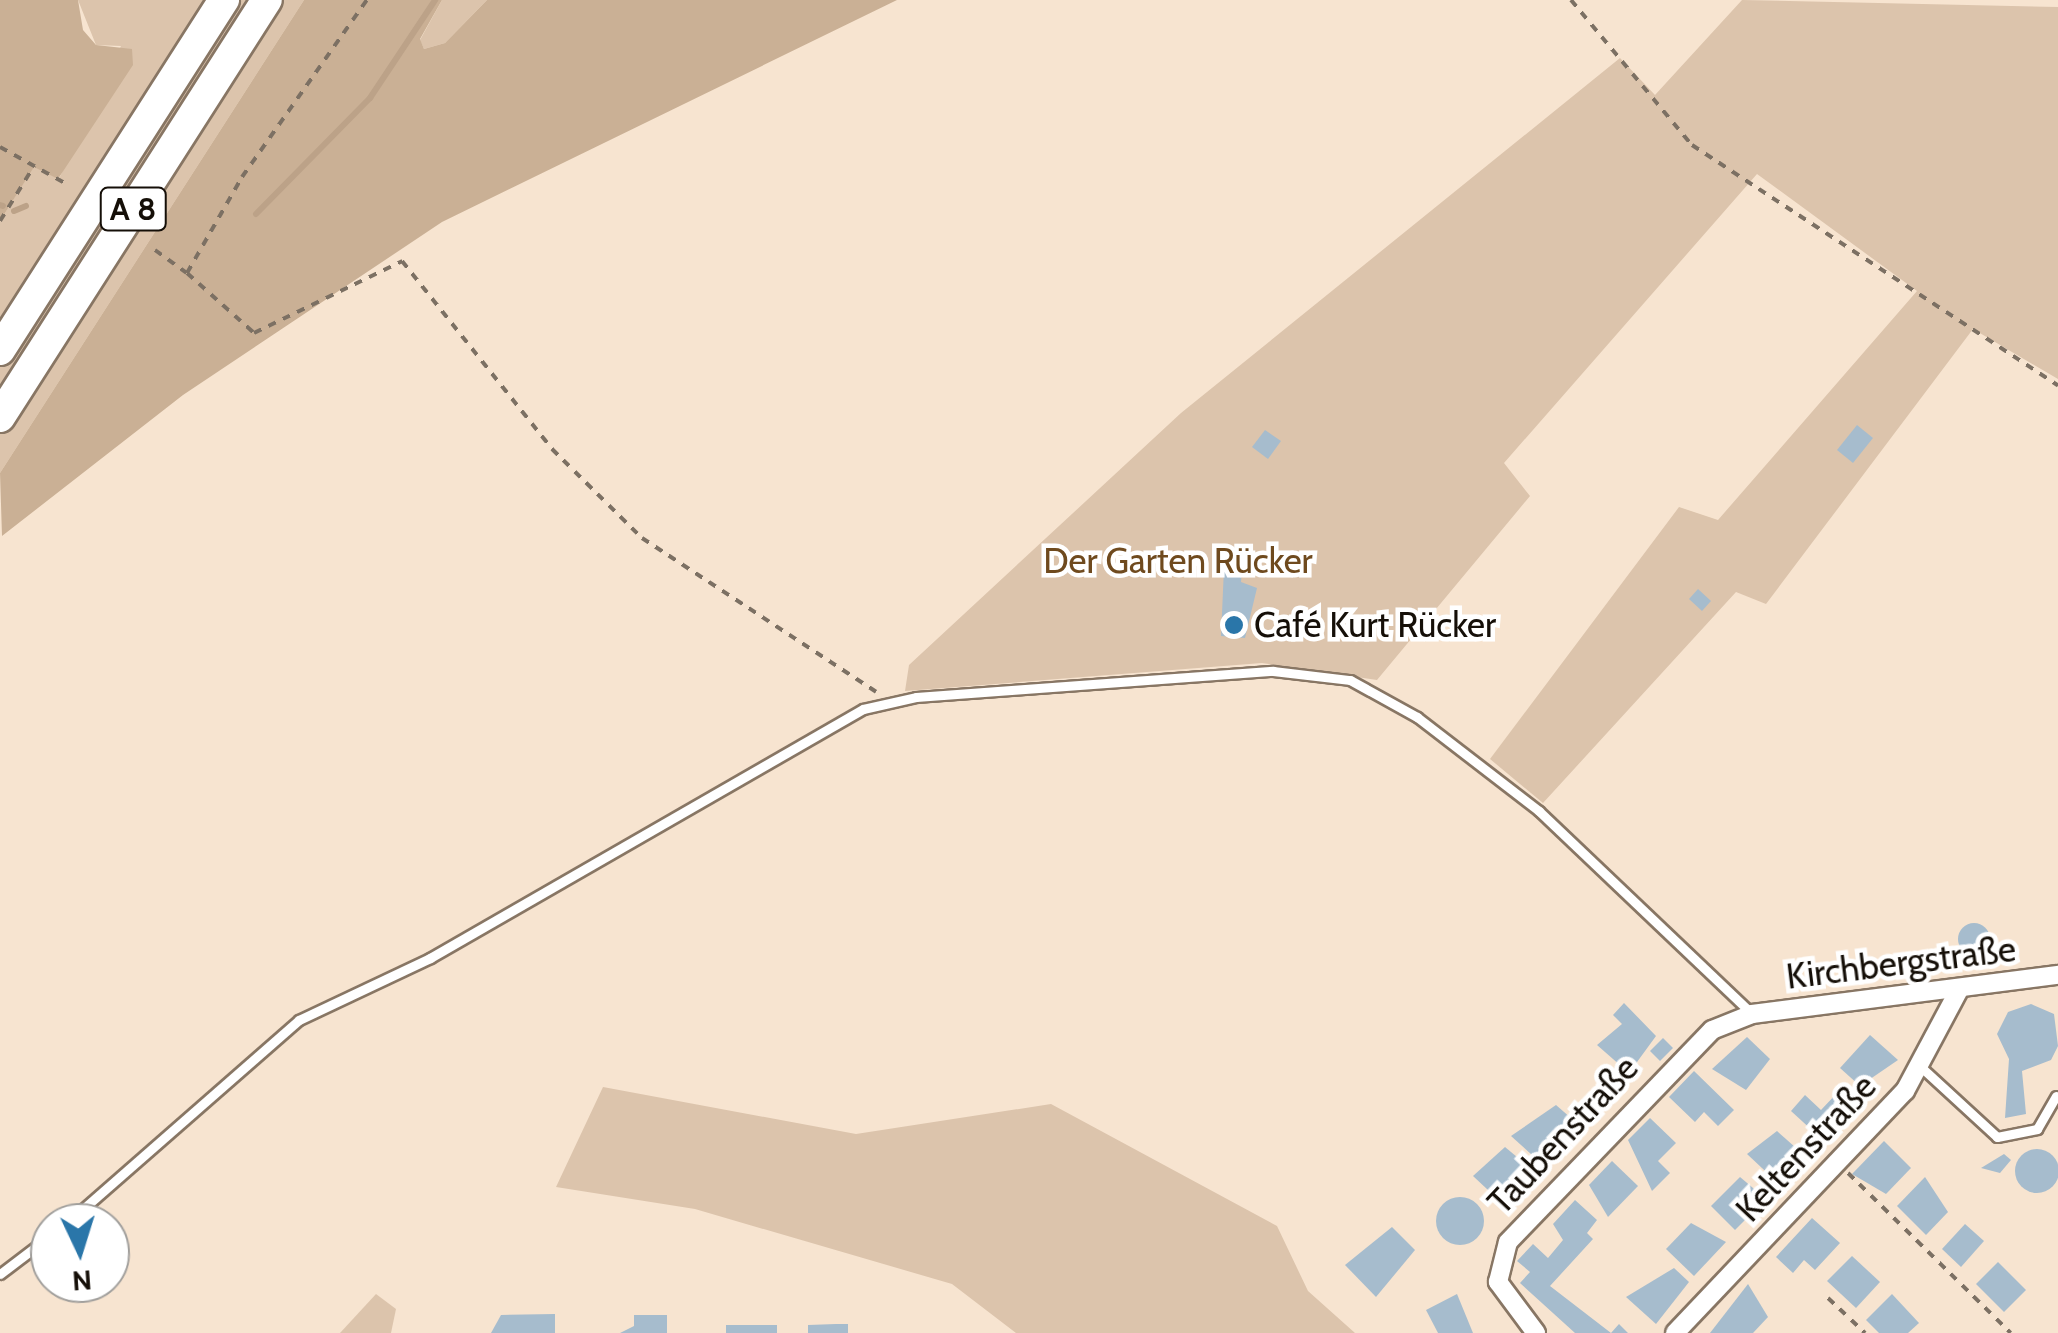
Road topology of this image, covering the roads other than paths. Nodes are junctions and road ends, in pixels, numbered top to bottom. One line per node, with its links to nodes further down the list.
1 (224, 0): 3 (highway, A 8)
2 (267, 0): 4 (highway, A 8)
3 (0, 350)
4 (0, 417)
5 (2058, 975): 6 (street, Kirchbergstraße)
6 (1959, 990): 7 (street, Kirchbergstraße); 8 (street, Keltenstraße)
7 (1752, 1014): 10 (lane); 13 (street, Taubenstraße)
8 (1922, 1068): 9 (lane); 14 (street, Keltenstraße)
9 (2056, 1096)
10 (90, 1203)
11 (30, 1251): 12 (lane)
12 (0, 1274)
13 (1536, 1333)
14 (1675, 1333)

